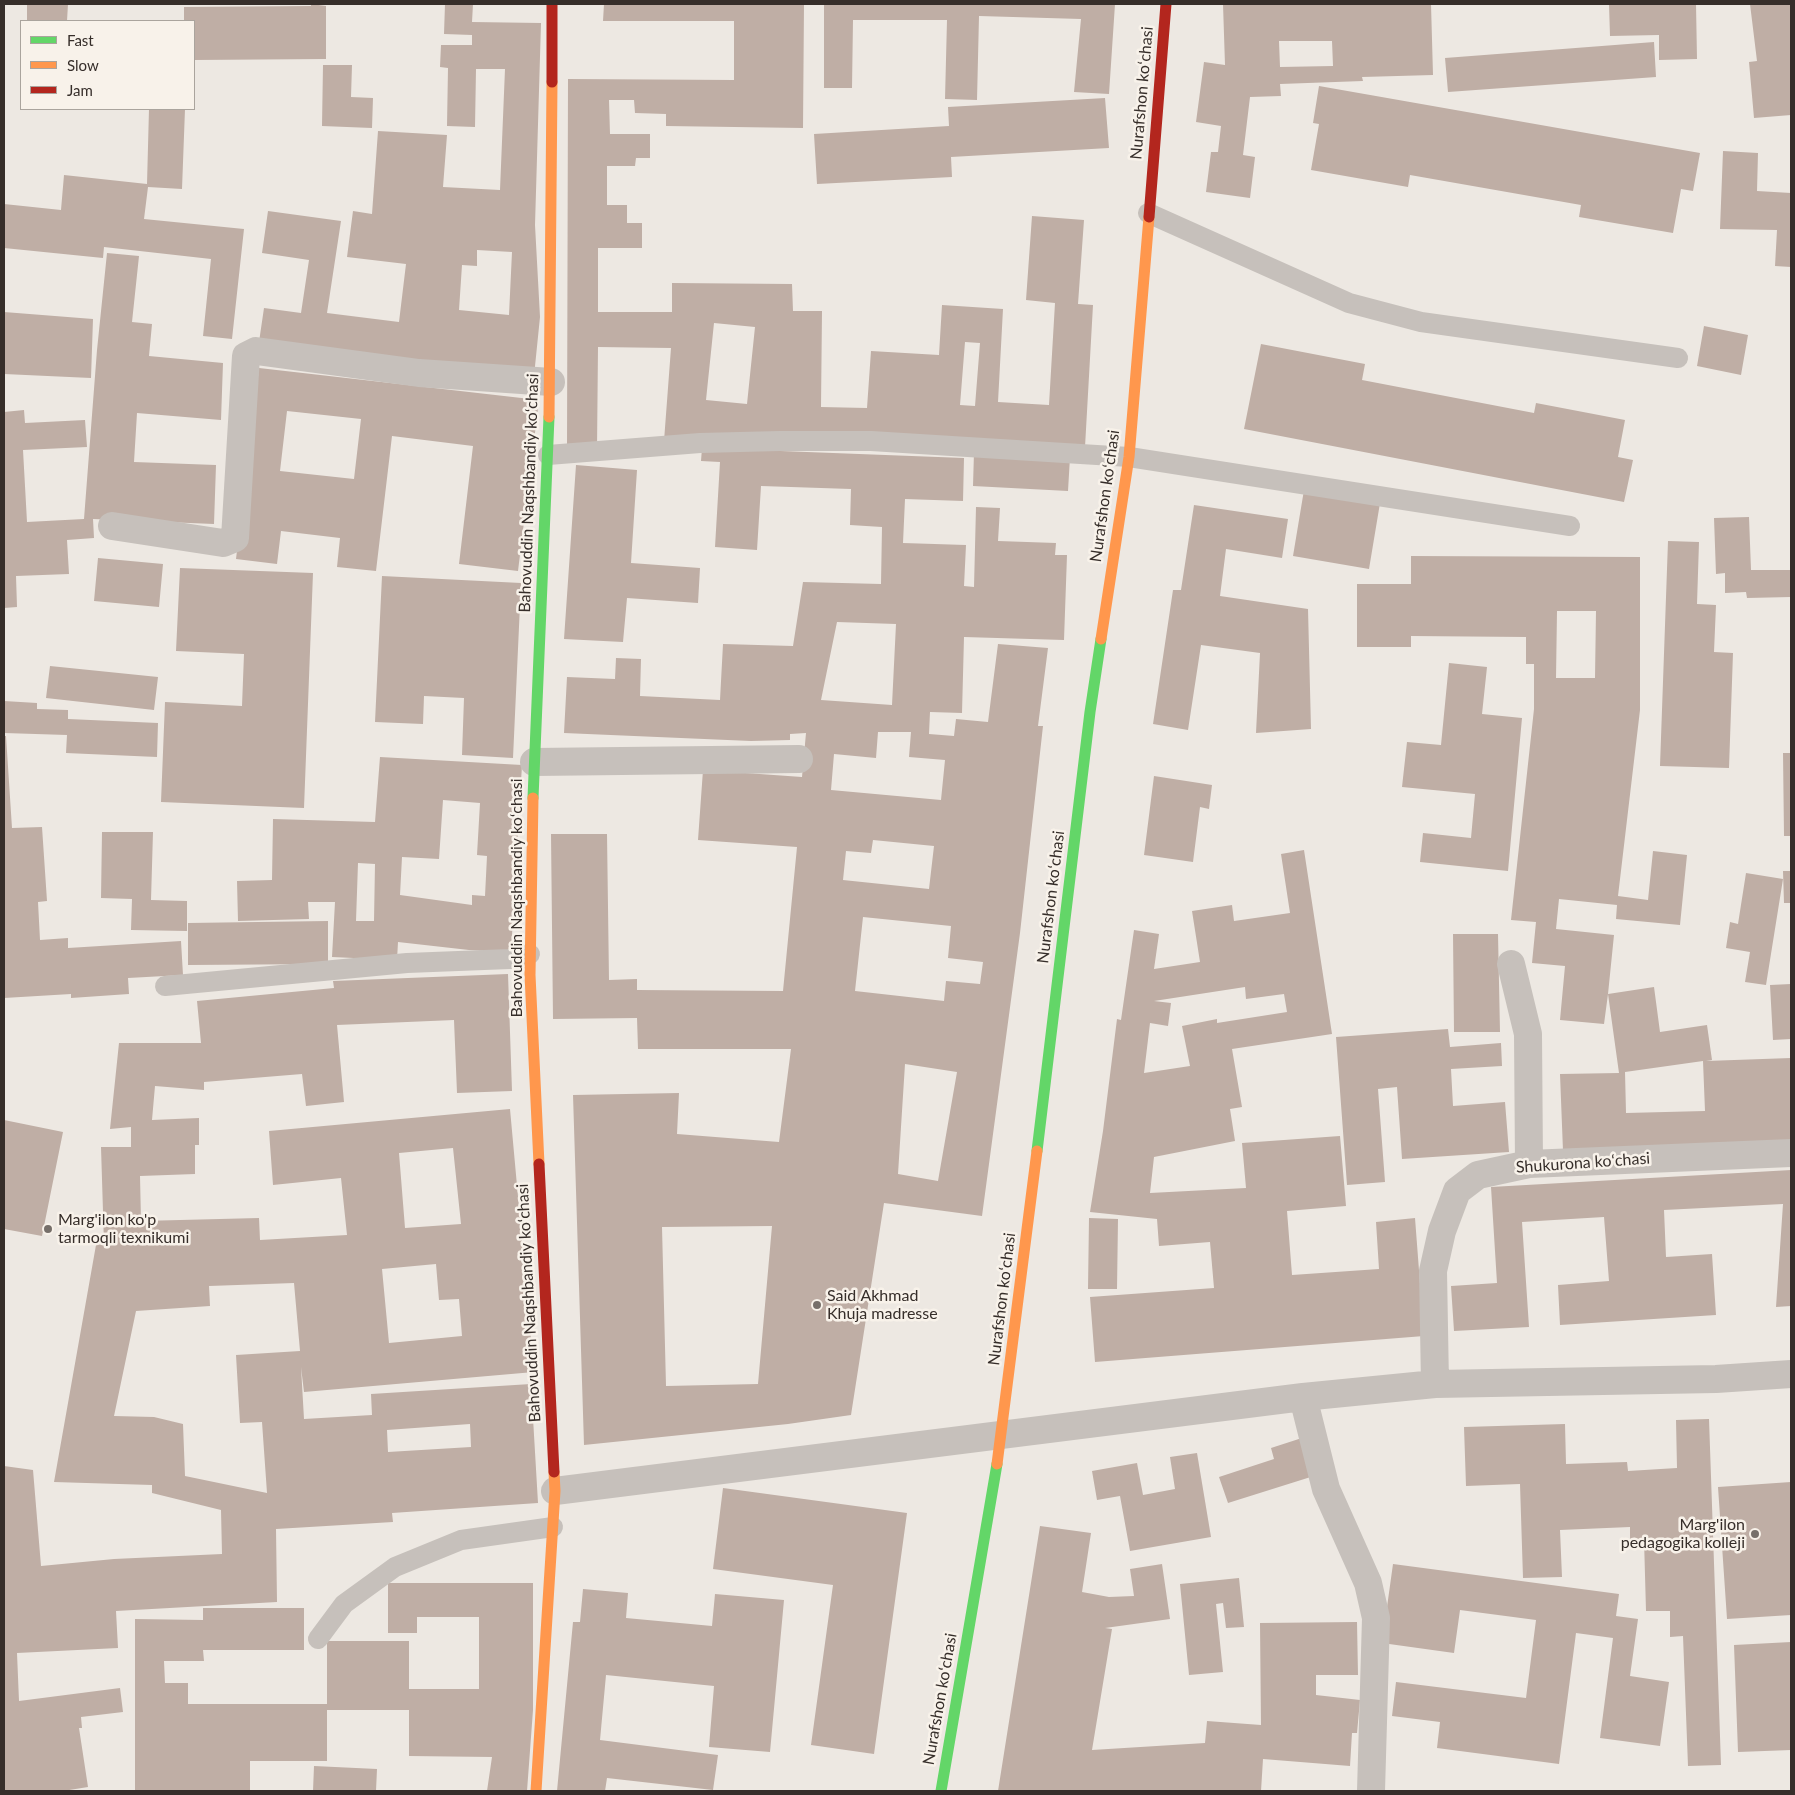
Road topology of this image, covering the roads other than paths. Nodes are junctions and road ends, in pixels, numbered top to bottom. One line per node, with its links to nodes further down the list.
1 (552, 4): 5 (street, Bahovuddin Naqshbandiy koʻchasi)
2 (1166, 4): 3 (street, Nurafshon koʻchasi)
3 (1148, 213): 4 (lane); 7 (street, Nurafshon koʻchasi)
4 (1678, 358)
5 (551, 382): 6 (street, Bahovuddin Naqshbandiy koʻchasi); 8 (street)
6 (548, 456): 7 (lane); 11 (street, Bahovuddin Naqshbandiy koʻchasi)
7 (1129, 457): 9 (lane); 20 (street, Nurafshon koʻchasi)
8 (112, 526)
9 (1570, 526)
10 (799, 759): 11 (street)
11 (534, 762): 12 (street, Bahovuddin Naqshbandiy koʻchasi)
12 (530, 954): 14 (lane); 21 (street, Bahovuddin Naqshbandiy koʻchasi)
13 (1512, 964): 16 (street)
14 (165, 986)
15 (1791, 1153): 16 (street, Shukurona koʻchasi)
16 (1529, 1164): 18 (street, Shukurona koʻchasi)
17 (1791, 1374): 18 (street)
18 (1435, 1384): 19 (street)
19 (1304, 1397): 20 (street); 26 (street)
20 (1002, 1436): 21 (street); 25 (street, Nurafshon koʻchasi)
21 (555, 1491): 22 (street, Bahovuddin Naqshbandiy koʻchasi)
22 (553, 1527): 23 (lane); 24 (street, Bahovuddin Naqshbandiy koʻchasi)
23 (318, 1639)
24 (536, 1791)
25 (941, 1791)
26 (1371, 1791)

